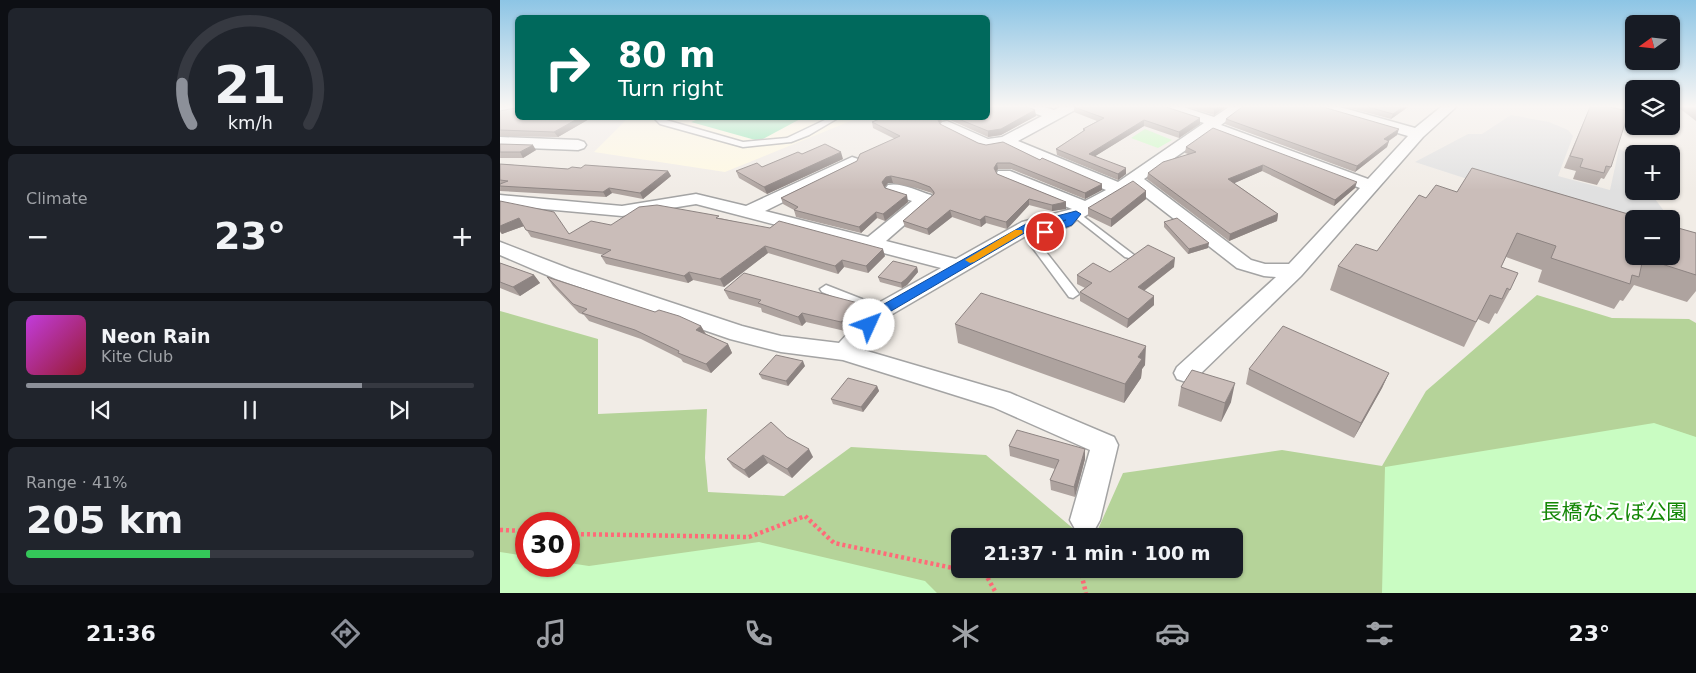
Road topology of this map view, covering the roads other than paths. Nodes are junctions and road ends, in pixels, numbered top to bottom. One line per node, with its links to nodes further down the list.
1 (1418, 134): 14 (street)
2 (705, 135): 3 (lane)
3 (802, 135)
4 (967, 135): 8 (street)
5 (1018, 135): 8 (street)
6 (1197, 135): 13 (street)
7 (1239, 135): 14 (street)
8 (1006, 141): 13 (street)
9 (500, 142): 10 (street)
10 (578, 145)
11 (852, 162): 18 (street)
12 (1004, 175): 17 (street)
13 (1126, 184): 17 (street); 23 (street)
14 (1370, 186): 23 (street)
15 (894, 189): 19 (street)
16 (500, 200): 18 (street)
17 (1082, 211): 21 (lane); 22 (street); 25 (lane)
18 (747, 213): 19 (street)
19 (871, 244): 22 (street)
20 (500, 248): 27 (street)
21 (1130, 255)
22 (958, 266): 26 (street)
23 (1294, 271): 28 (street)
24 (826, 289): 26 (lane)
25 (1073, 294)
26 (882, 311): 27 (street)
27 (844, 352): 29 (street)
28 (1186, 373)
29 (1085, 520)

